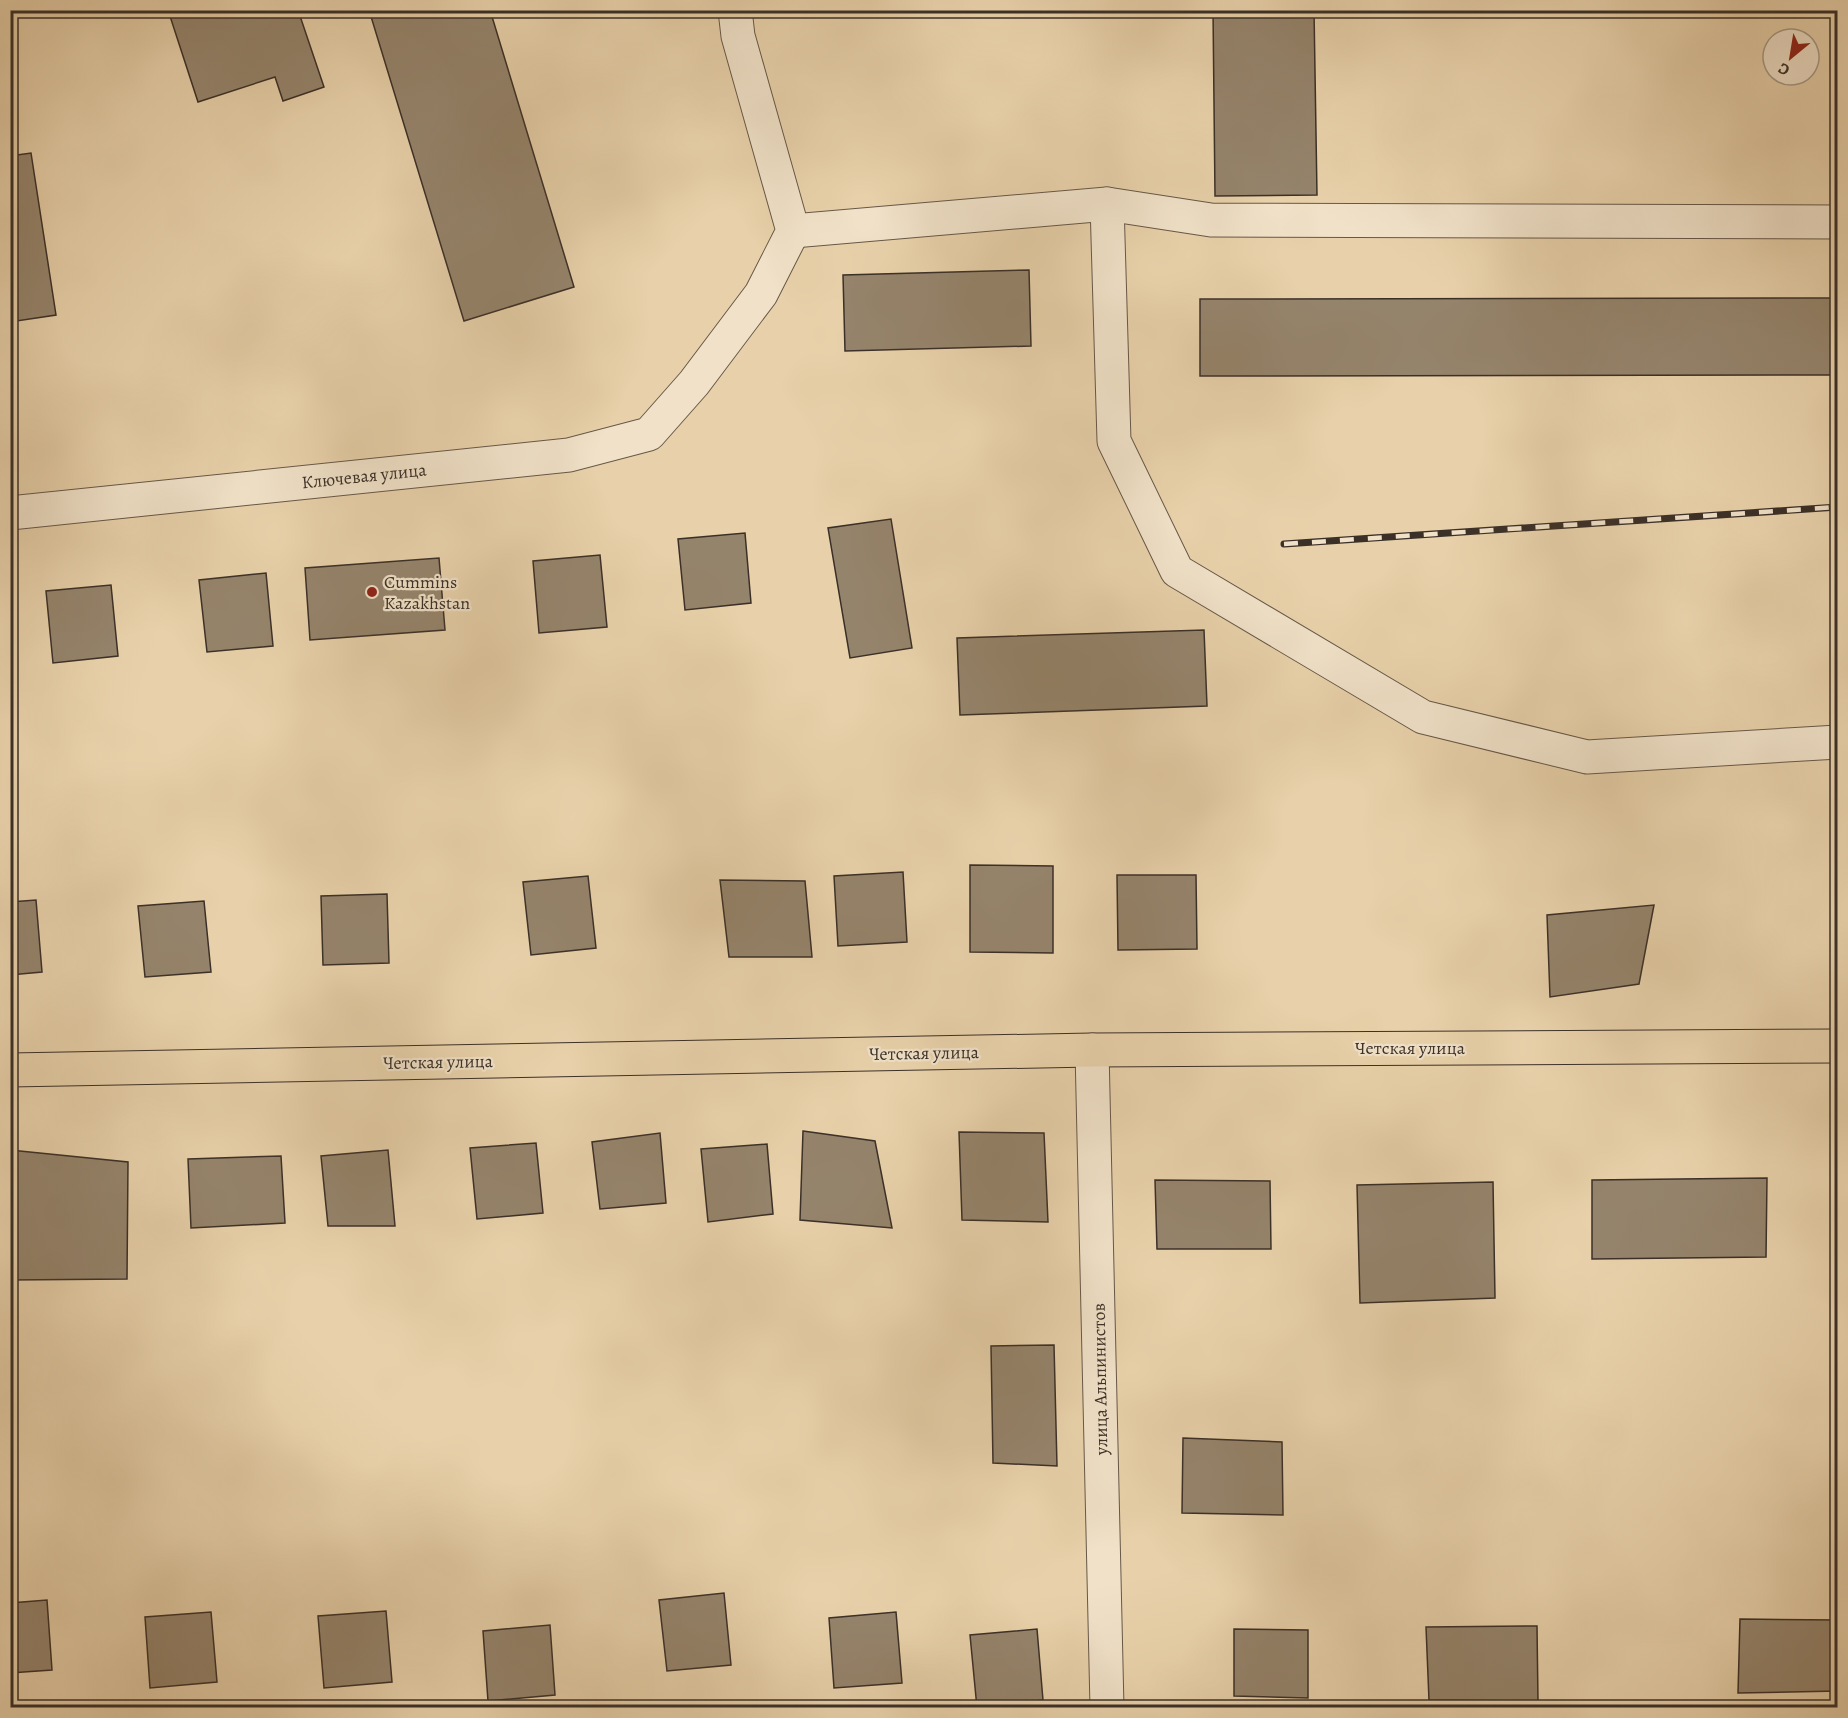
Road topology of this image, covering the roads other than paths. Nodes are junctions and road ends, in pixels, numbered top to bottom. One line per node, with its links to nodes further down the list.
1 (735, 10): 4 (street)
2 (1107, 204): 3 (street); 4 (street); 6 (street)
3 (1838, 222)
4 (793, 231): 5 (street, Ключевая улица)
5 (10, 513)
6 (1838, 742)
7 (1838, 1046): 8 (main road, Четская улица)
8 (1092, 1050): 9 (main road, Четская улица); 10 (street, улица Альпинистов)
9 (10, 1070)
10 (1107, 1707)

